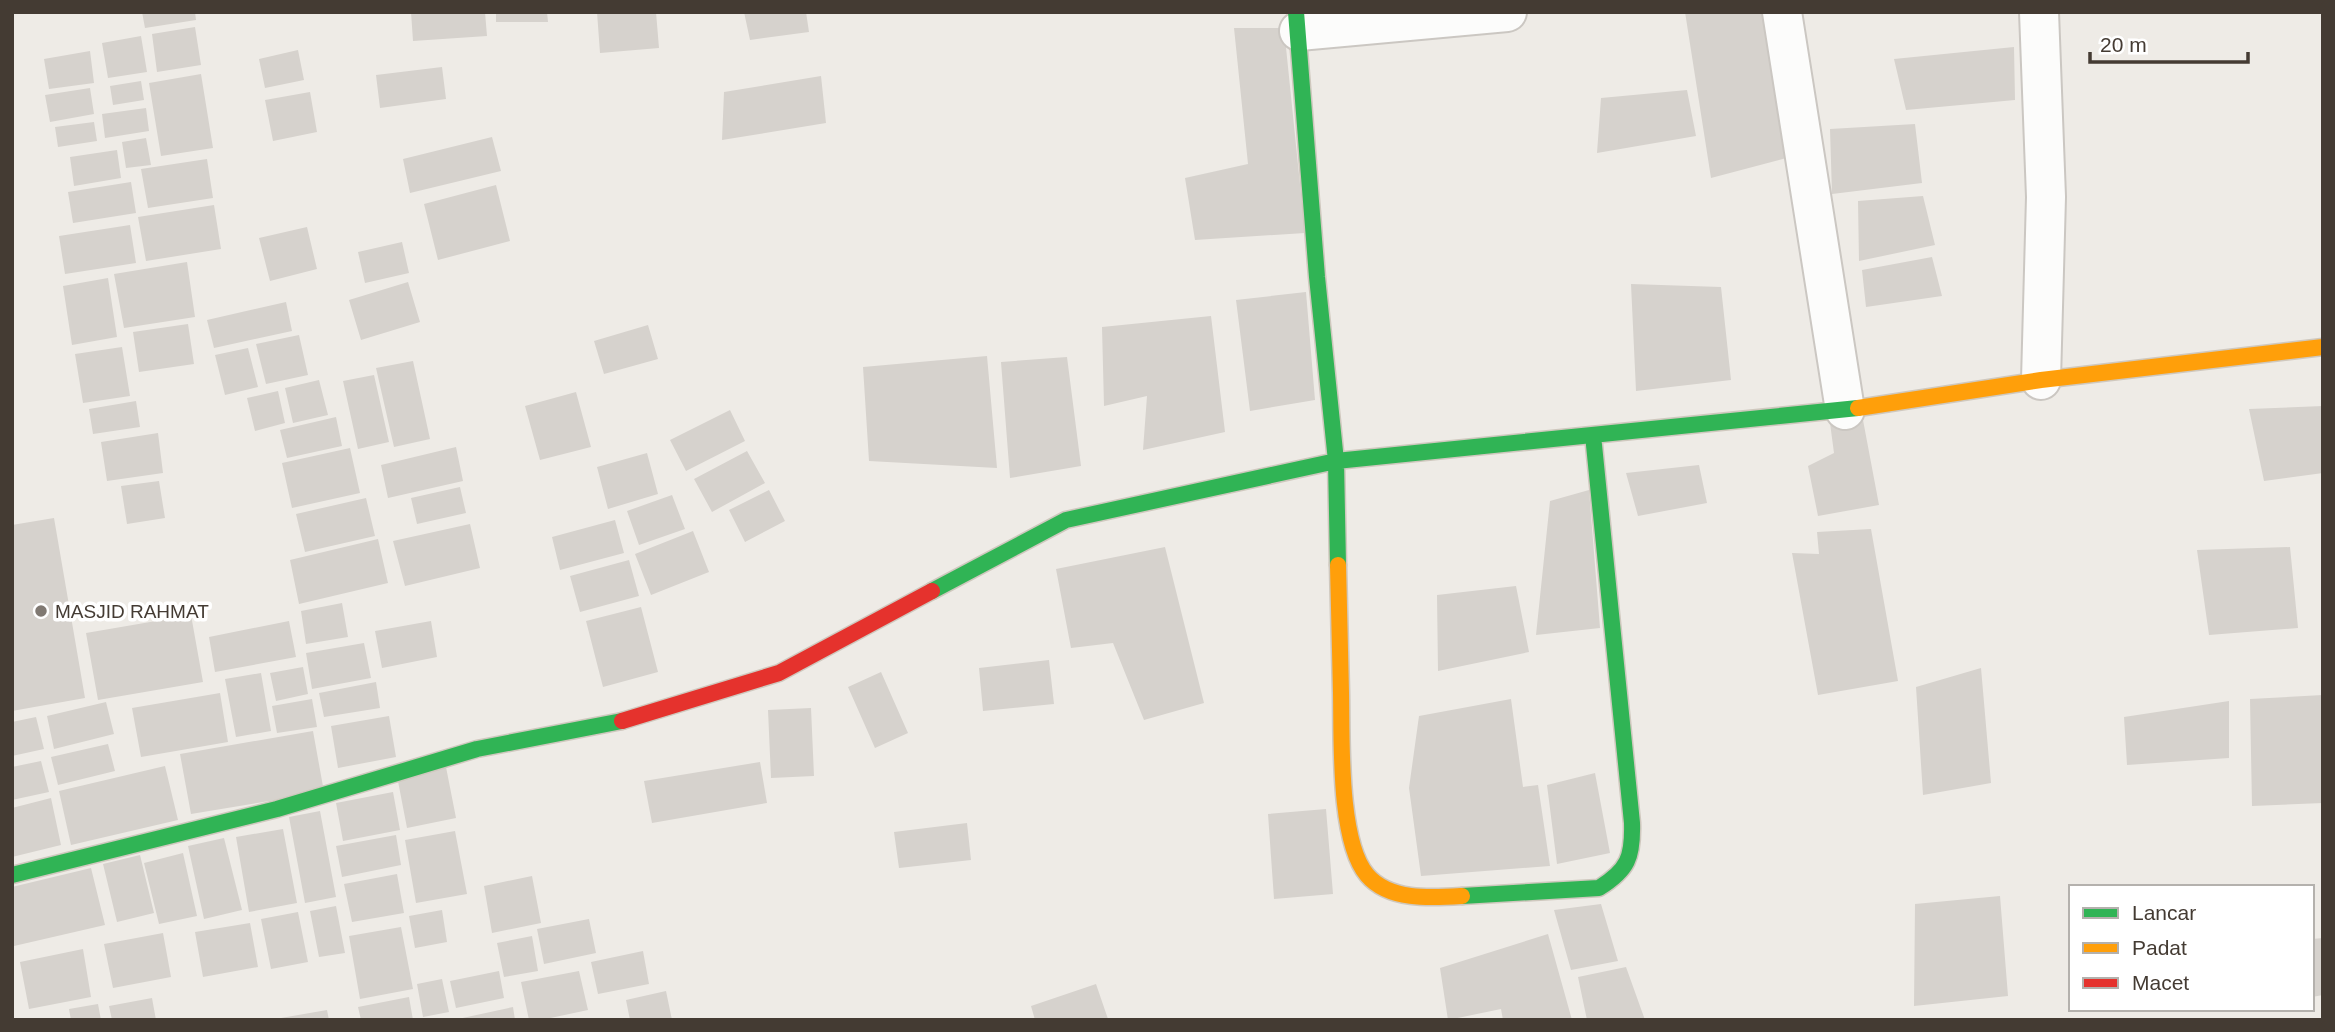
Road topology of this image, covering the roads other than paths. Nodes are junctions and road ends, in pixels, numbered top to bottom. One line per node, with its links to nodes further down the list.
1 (1507, 12): 4 (street)
2 (1782, 12): 7 (street)
3 (2039, 12): 6 (street)
4 (1298, 22): 9 (street)
5 (2323, 347): 6 (street)
6 (2041, 380): 7 (street)
7 (1844, 410): 8 (street)
8 (1593, 435): 9 (street); 9 (street)
9 (1336, 461): 10 (street)
10 (12, 875)

